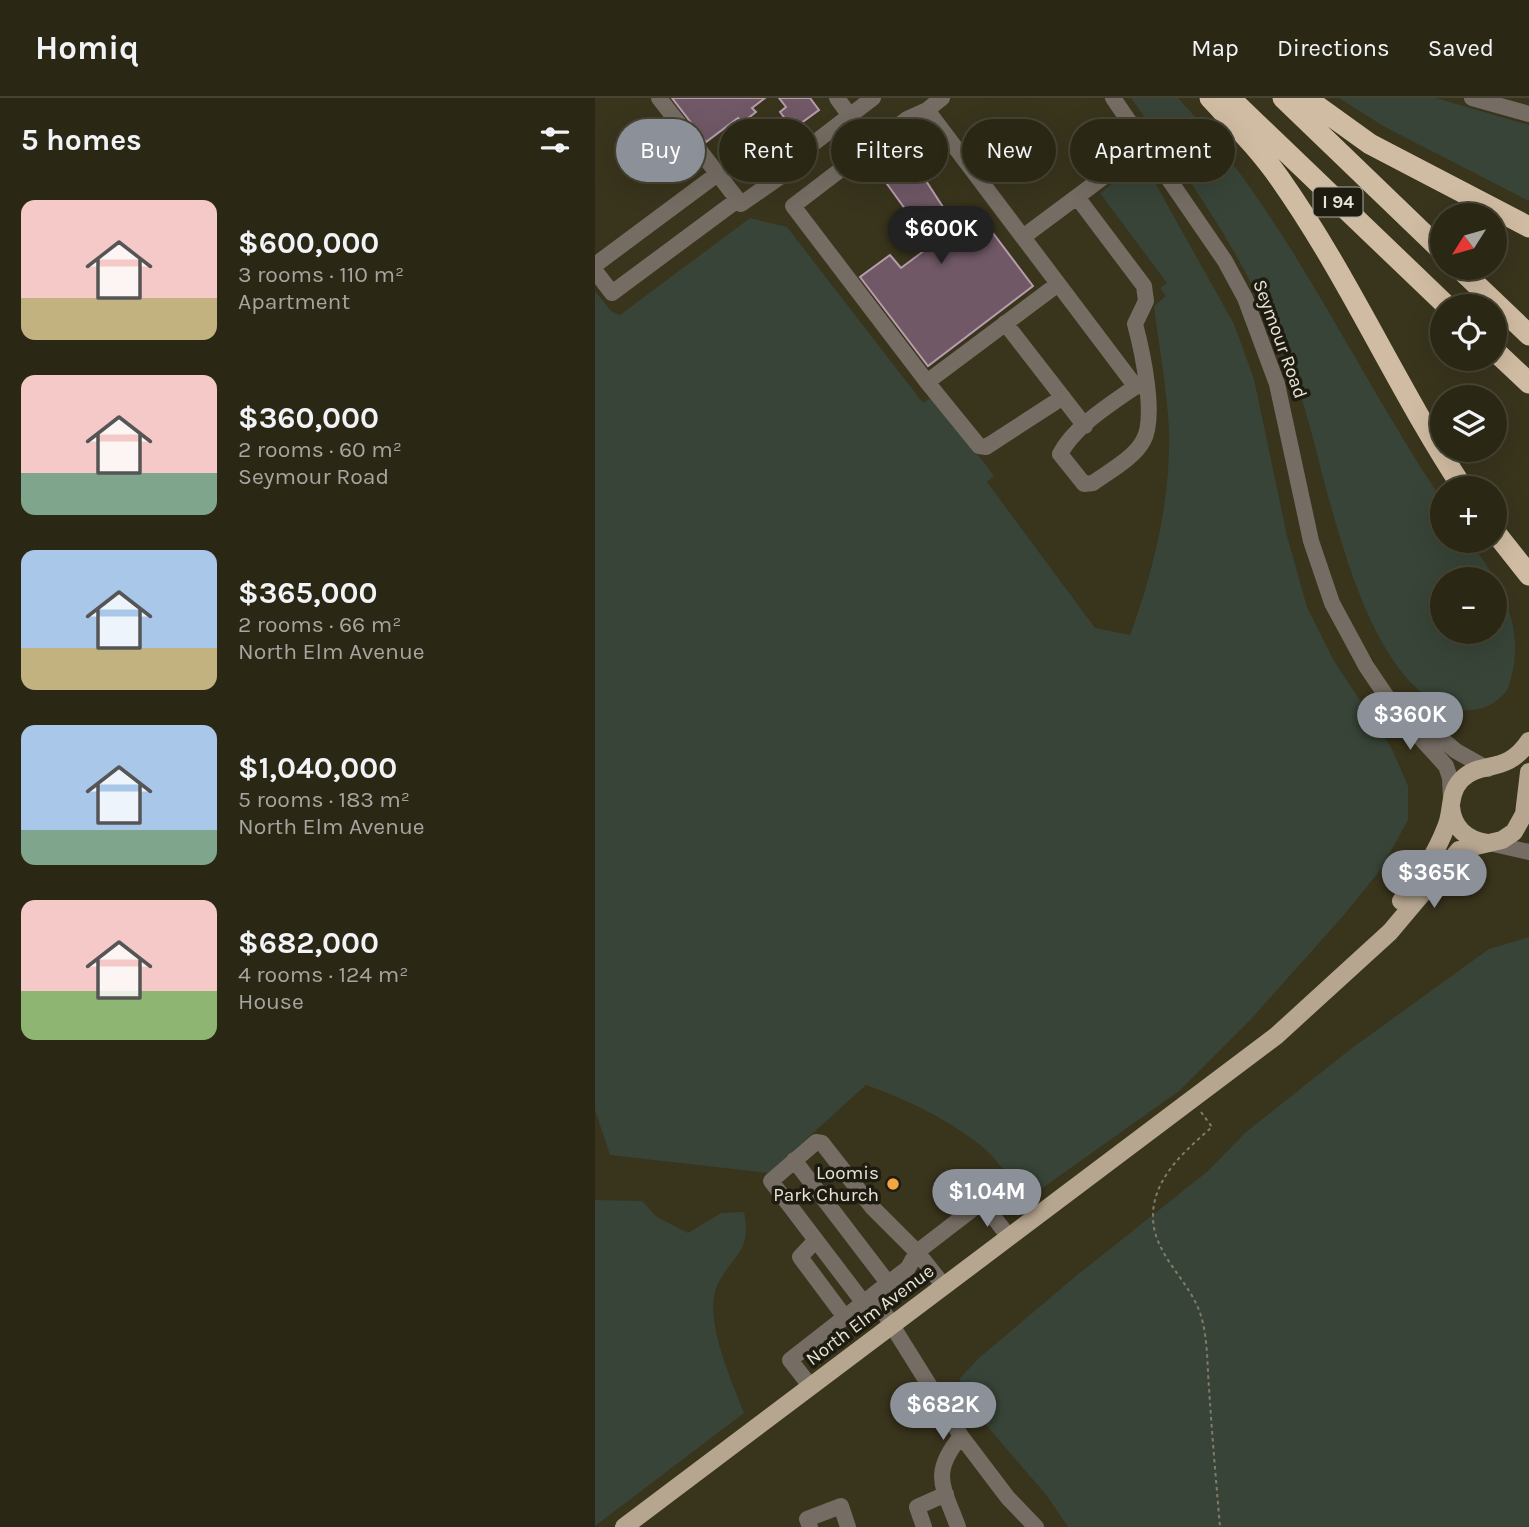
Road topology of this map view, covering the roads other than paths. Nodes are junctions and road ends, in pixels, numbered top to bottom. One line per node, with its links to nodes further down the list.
1 (659, 98): 15 (street)
2 (837, 98): 13 (street)
3 (873, 98): 13 (street)
4 (942, 98): 11 (street)
5 (1113, 98): 14 (street, Seymour Road)
6 (1210, 98): 36 (highway)
7 (1230, 98): 27 (highway, I 94)
8 (1283, 98): 22 (highway, I 94)
9 (1306, 98): 20 (highway)
10 (1472, 98): 12 (street)
11 (927, 110): 21 (street); 31 (street)
12 (1529, 114)
13 (850, 116): 19 (street)
14 (1127, 119)
15 (716, 175): 19 (street); 23 (street)
16 (1097, 182): 18 (street)
17 (1170, 182): 39 (street, Seymour Road)
18 (1077, 197): 21 (street); 32 (street)
19 (736, 201): 24 (street)
20 (1529, 227)
21 (1023, 237): 26 (street)
22 (1430, 239)
23 (595, 265)
24 (595, 271)
25 (1472, 280): 29 (highway)
26 (1058, 284): 28 (street); 32 (street)
27 (1434, 294)
28 (1005, 323): 31 (street); 34 (street)
29 (1529, 335)
30 (1507, 362): 33 (highway)
31 (927, 382): 34 (street)
32 (1141, 383): 35 (street); 35 (street)
33 (1529, 383)
34 (1063, 397): 35 (street)
35 (1085, 426)
36 (1455, 476)
37 (1507, 547): 38 (highway)
38 (1529, 575)
39 (1386, 695): 41 (street, Seymour Road); 43 (street, Seymour Road)
40 (1529, 741): 41 (main road, North Elm Avenue)
41 (1488, 769): 43 (main road, North Elm Avenue); 44 (main road, Seymour Road)
42 (1529, 772): 44 (main road, North Elm Avenue)
43 (1451, 807): 45 (main road); 47 (main road, North Elm Avenue)
44 (1527, 814): 45 (main road, North Elm Avenue)
45 (1489, 843): 46 (street); 47 (main road, North Elm Avenue)
46 (1529, 852)
47 (1367, 950): 49 (main road, North Elm Avenue)
48 (794, 1160): 50 (street); 51 (street); 52 (street)
49 (1009, 1237): 51 (street); 53 (main road, North Elm Avenue)
50 (816, 1240): 54 (street); 55 (street)
51 (917, 1252): 52 (street); 53 (street)
52 (888, 1283): 54 (street)
53 (944, 1286): 56 (main road, North Elm Avenue)
54 (868, 1298): 55 (street); 56 (street)
55 (844, 1316): 57 (street)
56 (893, 1324): 57 (main road, North Elm Avenue); 58 (street)
57 (811, 1387): 60 (main road, North Elm Avenue)
58 (961, 1436): 59 (street); 65 (street)
59 (946, 1494): 63 (street); 64 (street)
60 (624, 1527)
61 (810, 1527): 62 (street)
62 (848, 1527)
63 (924, 1527)
64 (958, 1527)
65 (1036, 1527)

